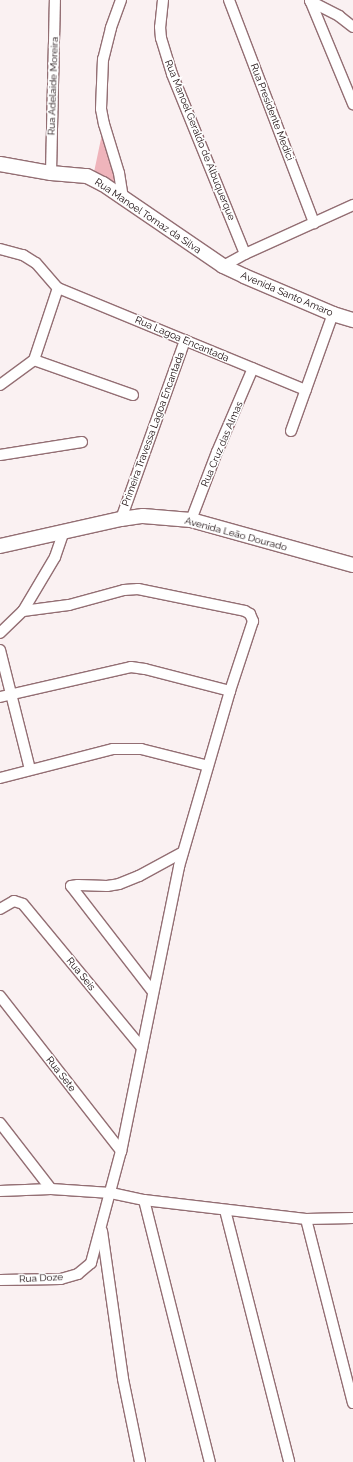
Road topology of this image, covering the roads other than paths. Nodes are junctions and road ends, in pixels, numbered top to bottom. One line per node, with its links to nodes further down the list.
1 (56, 0): 9 (street, Rua Adelaide Moreira)
2 (122, 0): 10 (street)
3 (163, 0): 14 (street, Rua Manoel Geraldo de Albuquerque)
4 (229, 0): 12 (street, Rua Presidente Medici)
5 (310, 0): 6 (street); 7 (street)
6 (353, 27)
7 (353, 104)
8 (0, 164): 9 (street, Rua Manoel Tomaz da Silva)
9 (51, 173): 10 (street, Rua Manoel Tomaz da Silva)
10 (123, 197): 15 (street, Rua Manoel Tomaz da Silva)
11 (353, 205): 12 (street)
12 (314, 224): 14 (street)
13 (0, 249): 16 (street)
14 (245, 254): 15 (street)
15 (223, 266): 17 (street, Avenida Santo Amaro)
16 (58, 288): 19 (street, Rua Lagoa Encantada); 20 (street)
17 (333, 314): 18 (street, Avenida Santo Amaro); 23 (street)
18 (353, 320)
19 (185, 340): 21 (street, Rua Lagoa Encantada); 28 (street, Primeira Travessa Lagoa Encantada)
20 (34, 360): 22 (street); 24 (street)
21 (253, 368): 23 (street, Rua Lagoa Encantada); 29 (street, Rua Cruz das Almas)
22 (0, 385)
23 (306, 390): 25 (street)
24 (133, 395)
25 (291, 431)
26 (82, 442): 27 (street)
27 (0, 455)
28 (121, 519): 29 (street, Avenida Leão Dourado); 30 (street, Avenida Leão Dourado)
29 (191, 520): 32 (street, Avenida Leão Dourado)
30 (64, 531): 31 (street, Avenida Leão Dourado); 33 (street)
31 (0, 546)
32 (353, 565)
33 (23, 611): 34 (street); 36 (street)
34 (0, 633)
35 (0, 650): 37 (street)
36 (230, 691): 37 (street); 38 (street)
37 (5, 695): 39 (street)
38 (208, 766): 39 (street); 41 (street)
39 (30, 769): 40 (street)
40 (0, 778)
41 (183, 852): 43 (street); 43 (street)
42 (0, 909): 45 (street, Rua Seis)
43 (153, 992): 45 (street)
44 (0, 996): 47 (street, Rua Sete)
45 (142, 1048): 47 (street)
46 (0, 1123): 48 (street)
47 (121, 1152): 50 (street)
48 (51, 1189): 49 (street); 50 (street)
49 (0, 1191)
50 (111, 1193): 51 (street); 55 (street)
51 (144, 1200): 52 (street); 59 (street)
52 (226, 1210): 54 (street); 60 (street)
53 (353, 1218): 54 (street)
54 (306, 1219): 57 (street)
55 (101, 1225): 56 (street, Rua Doze); 58 (street)
56 (0, 1280)
57 (353, 1402)
58 (140, 1462)
59 (210, 1462)
60 (289, 1462)

